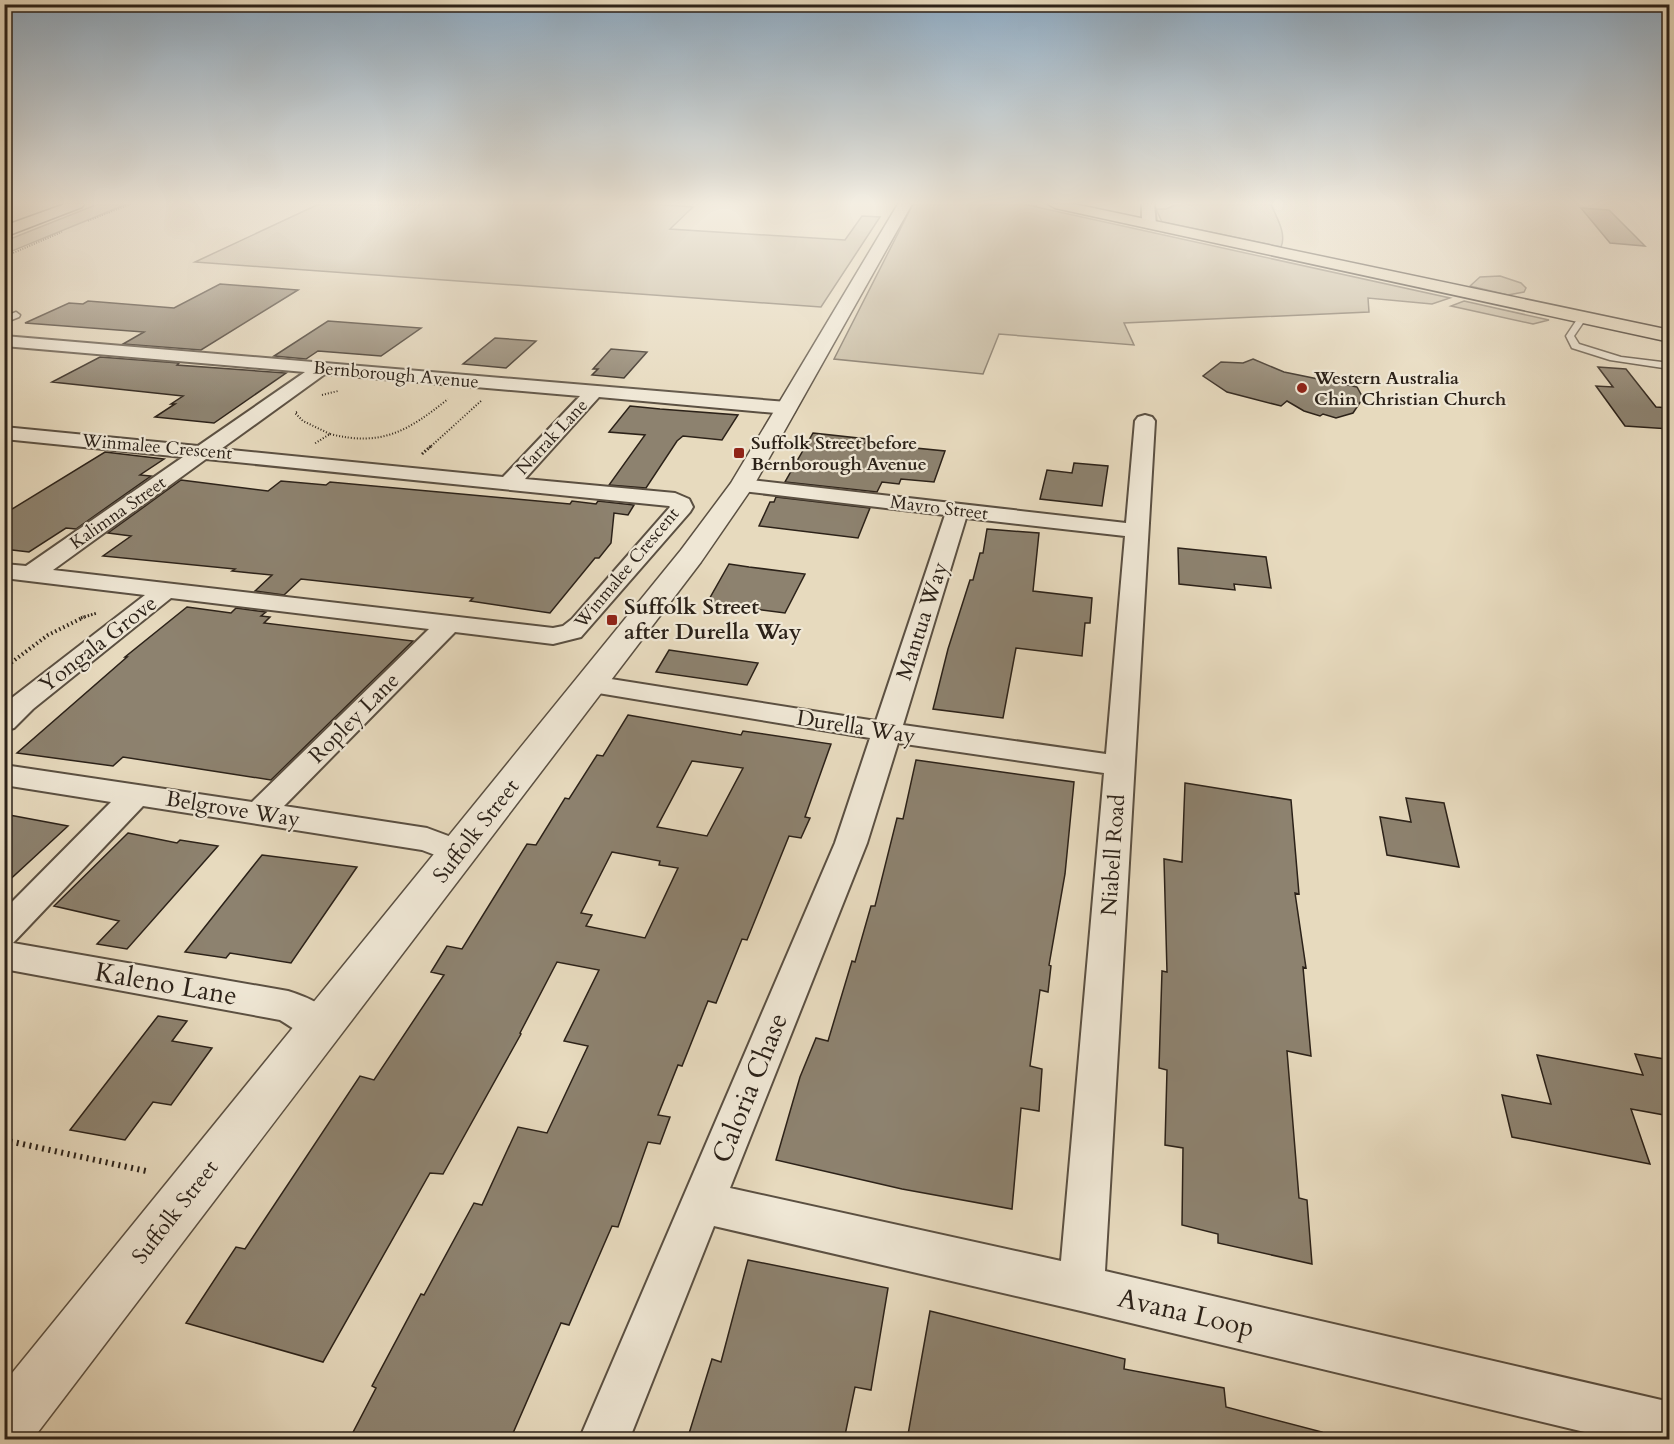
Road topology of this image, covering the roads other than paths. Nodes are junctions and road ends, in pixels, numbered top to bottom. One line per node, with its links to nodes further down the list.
1 (866, 271): 11 (street, Suffolk Street)
2 (1370, 271): 4 (main road)
3 (16, 315): 5 (lane)
4 (1583, 317): 6 (main road); 8 (lane)
5 (4, 321)
6 (1670, 336)
7 (4, 341): 9 (street, Bernborough Avenue)
8 (1670, 366)
9 (322, 368): 10 (street, Bernborough Avenue); 14 (street, Kalimna Street)
10 (594, 392): 11 (street, Bernborough Avenue); 15 (street, Narrak Lane)
11 (787, 408): 16 (street, Suffolk Street)
12 (1145, 421): 18 (street, Niabell Road)
13 (4, 433): 14 (street, Winmalee Crescent)
14 (205, 452): 15 (street, Winmalee Crescent); 20 (street, Kalimna Street)
15 (509, 483): 22 (street, Winmalee Crescent)
16 (742, 485): 17 (street, Mavro Street); 23 (street, Suffolk Street)
17 (957, 511): 18 (street, Mavro Street); 25 (street, Mantua Way)
18 (1137, 531): 26 (street, Niabell Road)
19 (4, 571): 20 (street, Winmalee Crescent)
20 (31, 574): 21 (street, Winmalee Crescent)
21 (165, 591): 22 (street, Winmalee Crescent); 24 (street, Yongala Grove)
22 (449, 624): 29 (street, Ropley Lane)
23 (592, 684): 25 (street, Durella Way); 30 (street, Suffolk Street)
24 (4, 722)
25 (886, 732): 26 (street, Durella Way); 34 (street, Caloria Chase)
26 (1120, 766): 35 (street, Niabell Road)
27 (4, 775): 28 (street, Belgrove Way)
28 (136, 795): 29 (street, Belgrove Way); 31 (street)
29 (259, 813): 30 (street, Belgrove Way)
30 (459, 852): 33 (street, Suffolk Street)
31 (4, 932)
32 (4, 955): 33 (street, Kaleno Lane)
33 (322, 1026): 37 (street, Suffolk Street)
34 (703, 1203): 35 (street, Avana Loop); 38 (street, Caloria Chase)
35 (1081, 1288): 36 (street, Avana Loop)
36 (1670, 1427)
37 (4, 1429)
38 (604, 1440)

